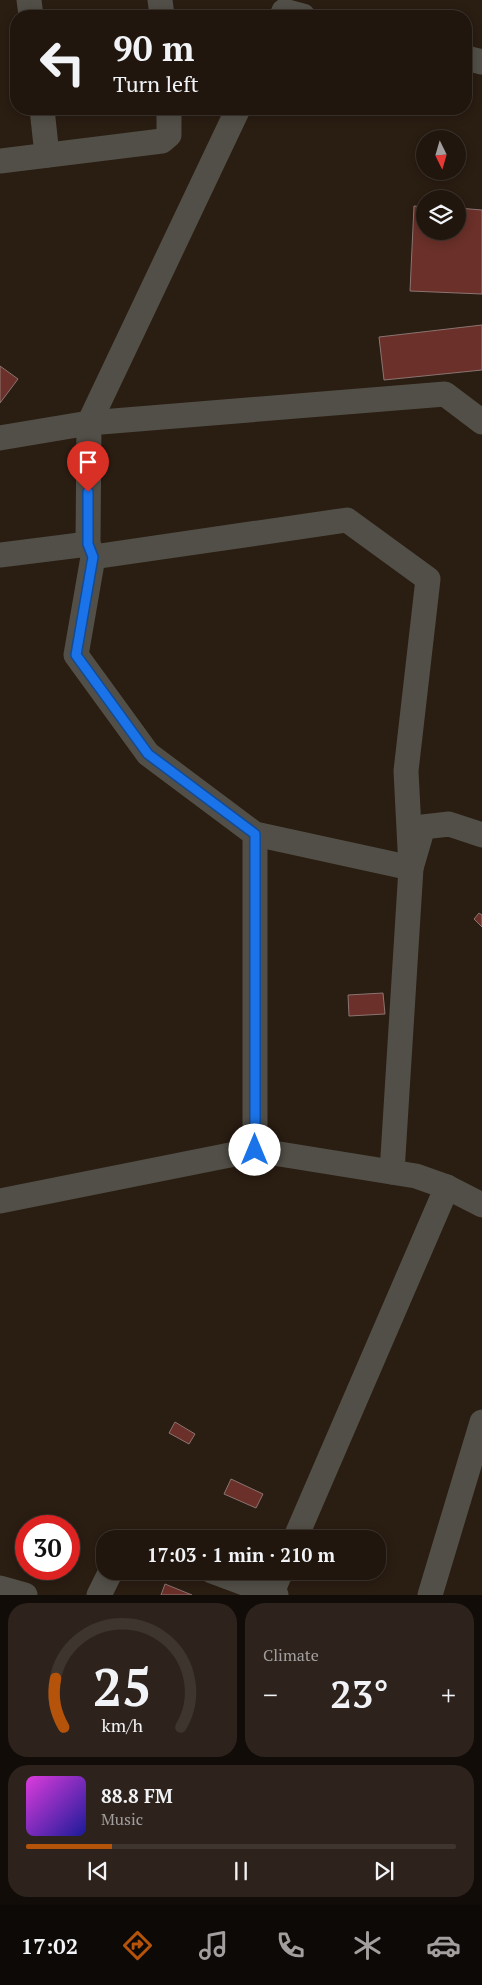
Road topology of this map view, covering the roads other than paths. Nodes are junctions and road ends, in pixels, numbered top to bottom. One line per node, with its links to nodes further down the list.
1 (43, 115): 4 (street)
2 (169, 115): 4 (street)
3 (235, 115): 6 (street)
4 (47, 155): 5 (street)
5 (0, 161)
6 (89, 422): 7 (street); 8 (street); 9 (street)
7 (482, 422)
8 (0, 438)
9 (90, 551): 10 (street); 11 (street); 13 (street)
10 (0, 555)
11 (255, 834): 13 (street); 14 (street)
12 (482, 835): 13 (street)
13 (411, 868): 15 (street)
14 (255, 1150): 15 (street); 17 (street)
15 (392, 1172): 16 (street)
16 (447, 1187): 18 (street); 20 (street)
17 (0, 1201)
18 (482, 1205)
19 (482, 1422): 28 (street)
20 (299, 1530)
21 (107, 1580): 26 (street)
22 (235, 1580): 27 (street)
23 (279, 1580): 27 (street)
24 (0, 1588): 25 (street)
25 (25, 1595)
26 (100, 1595)
27 (273, 1595)
28 (430, 1595)

